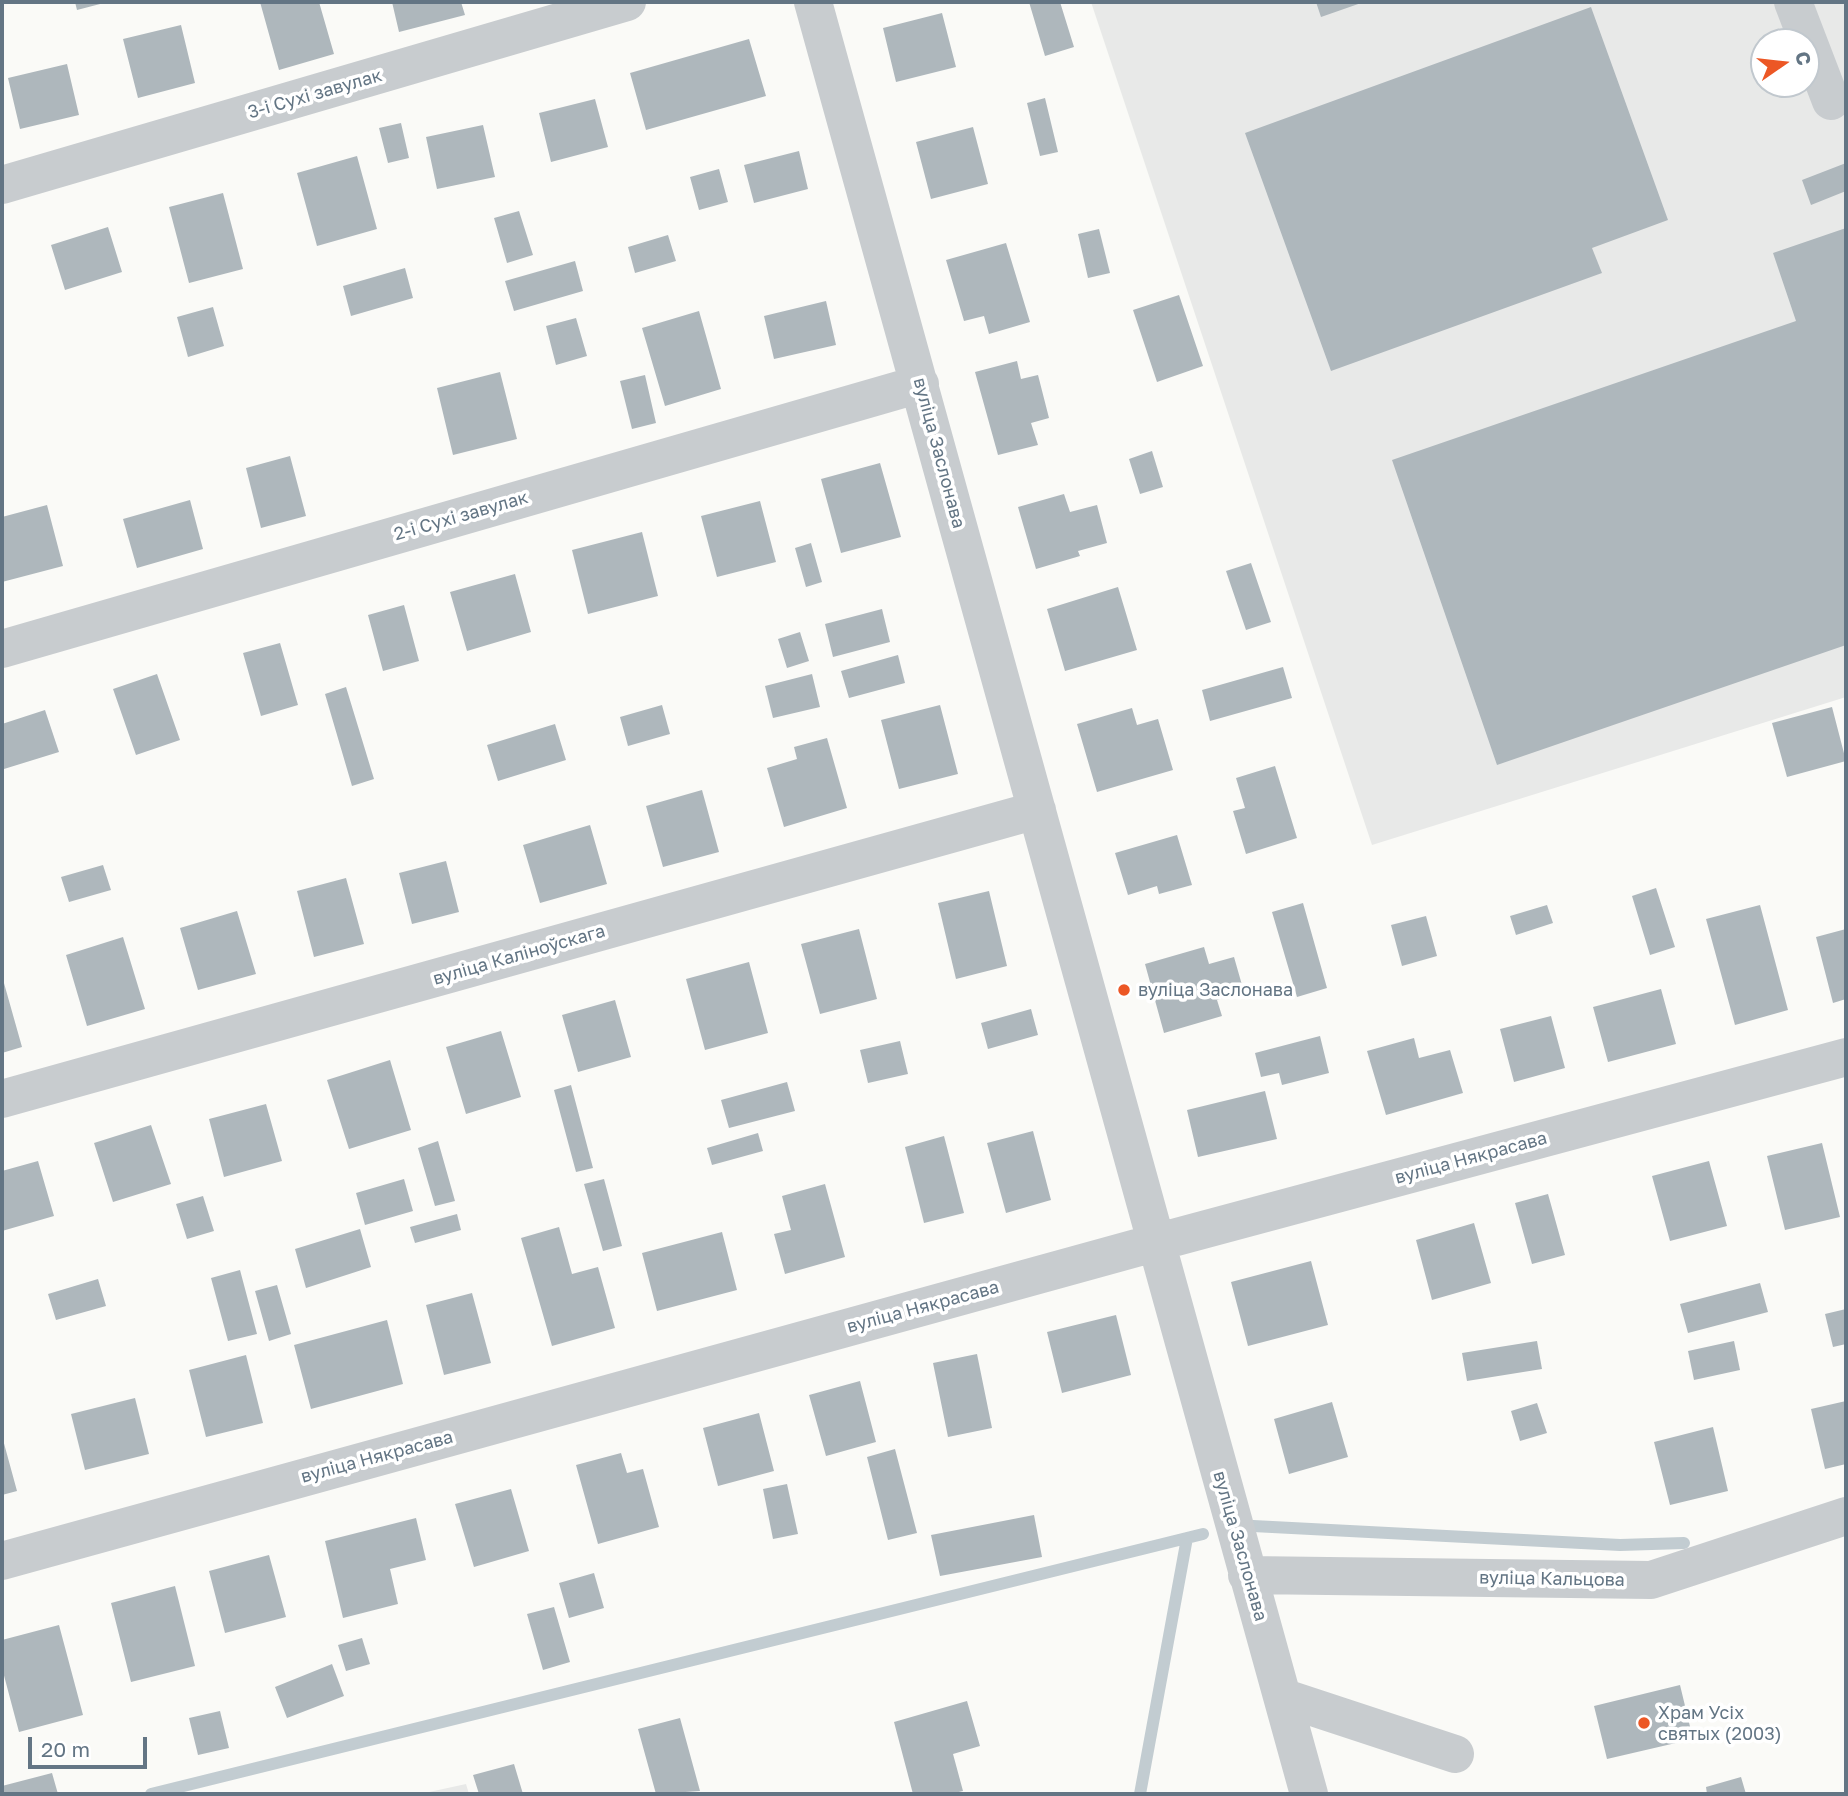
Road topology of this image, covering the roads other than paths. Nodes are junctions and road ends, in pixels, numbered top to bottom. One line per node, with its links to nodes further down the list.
1 (627, 2): 5 (street, 3-і Сухі завулак)
2 (813, 2): 6 (street, вуліца Заслонава)
3 (1793, 2): 4 (street)
4 (1831, 101)
5 (2, 185)
6 (920, 384): 7 (street, 2-і Сухі завулак); 8 (street, вуліца Заслонава)
7 (2, 649)
8 (1037, 810): 10 (street, вуліца Каліноўскага); 11 (street, вуліца Заслонава)
9 (1846, 1057): 11 (street, вуліца Някрасава)
10 (2, 1100)
11 (1158, 1242): 13 (street, вуліца Някрасава); 14 (street, вуліца Заслонава)
12 (1846, 1516): 14 (street, вуліца Кальцова)
13 (2, 1561)
14 (1247, 1575): 15 (street, вуліца Заслонава)
15 (1285, 1698): 16 (street); 17 (street, вуліца Заслонава)
16 (1455, 1754)
17 (1309, 1794)

